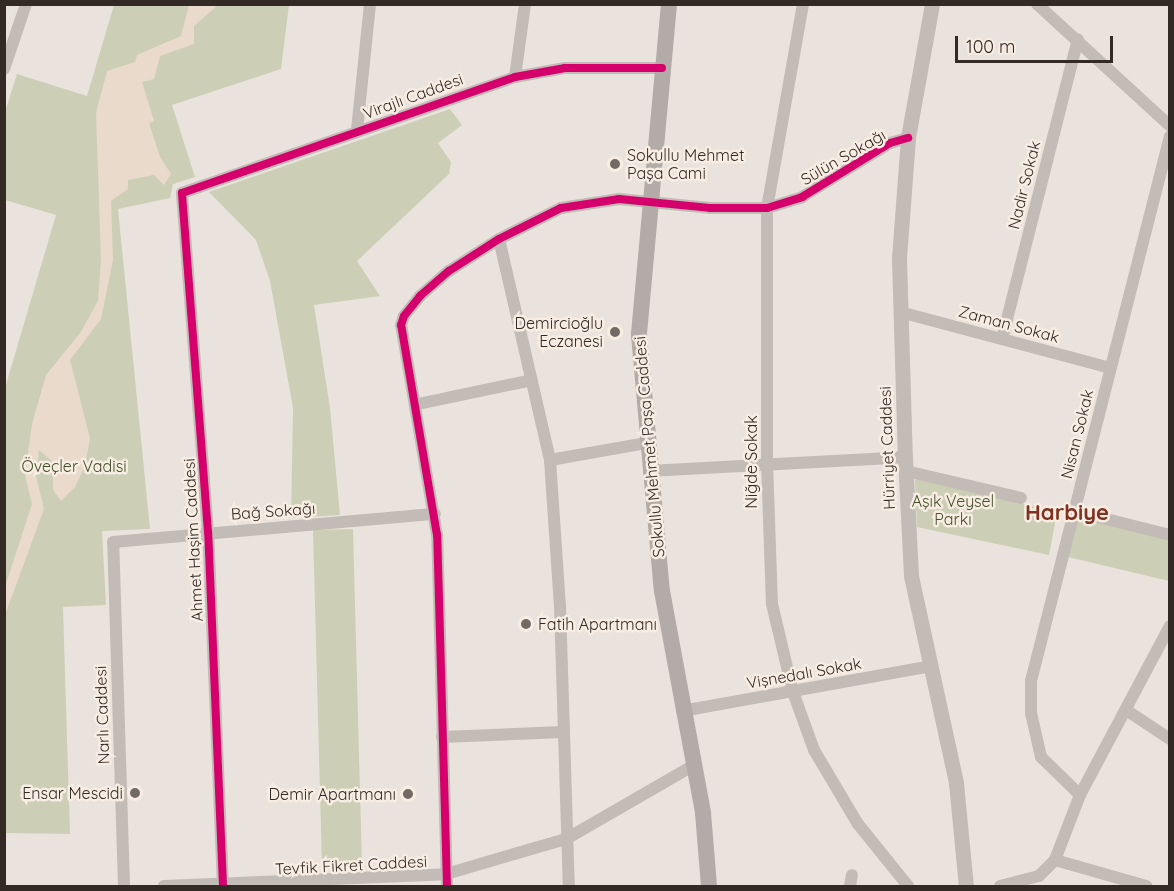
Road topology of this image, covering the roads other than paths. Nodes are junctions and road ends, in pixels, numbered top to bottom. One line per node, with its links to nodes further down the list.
1 (26, 4): 9 (street)
2 (370, 4): 13 (street)
3 (525, 4): 11 (street)
4 (669, 4): 10 (main road, Sokullu Mehmet Paşa Caddesi)
5 (803, 4): 18 (street, Niğde Sokak)
6 (932, 4): 15 (street, Hürriyet Caddesi)
7 (1037, 4): 8 (street)
8 (1078, 39): 12 (street); 21 (street, Nadir Sokak)
9 (5, 65)
10 (662, 68): 11 (street, Virajlı Caddesi); 17 (main road, Sokullu Mehmet Paşa Caddesi)
11 (516, 76): 13 (street, Virajlı Caddesi)
12 (1170, 126)
13 (357, 130): 16 (street, Virajlı Caddesi)
14 (1170, 136): 22 (street, Nisan Sokak)
15 (908, 138): 18 (street, Sülün Sokağı); 20 (street, Hürriyet Caddesi)
16 (182, 193): 33 (street, Ahmet Haşim Caddesi)
17 (649, 202): 18 (street, Sülün Sokağı); 19 (street, Sülün Sokağı); 25 (main road, Sokullu Mehmet Paşa Caddesi)
18 (767, 208): 27 (street, Niğde Sokak)
19 (499, 239): 23 (street); 24 (street, Sülün Sokağı)
20 (900, 312): 21 (street, Zaman Sokak); 28 (street, Hürriyet Caddesi)
21 (1002, 339): 22 (street, Zaman Sokak)
22 (1110, 368): 31 (street, Nisan Sokak)
23 (532, 380): 24 (street); 26 (street)
24 (418, 404): 32 (street)
25 (646, 443): 26 (street); 29 (main road, Sokullu Mehmet Paşa Caddesi)
26 (550, 460): 41 (street)
27 (767, 462): 28 (street); 29 (street); 38 (street, Niğde Sokak)
28 (905, 464): 30 (street); 37 (street, Hürriyet Caddesi)
29 (649, 471): 40 (main road, Sokullu Mehmet Paşa Caddesi)
30 (1021, 498)
31 (1074, 511): 34 (street); 45 (street, Nisan Sokak)
32 (435, 514): 33 (street, Bağ Sokağı); 42 (street)
33 (208, 532): 35 (street, Bağ Sokağı); 49 (street, Ahmet Haşim Caddesi)
34 (1170, 535)
35 (113, 542): 50 (street, Narlı Caddesi)
36 (1170, 626): 39 (street)
37 (931, 666): 38 (street, Vişnedalı Sokak); 55 (street, Hürriyet Caddesi)
38 (793, 692): 40 (street, Vişnedalı Sokak); 54 (street, Niğde Sokak)
39 (1126, 710): 43 (street); 45 (street)
40 (682, 711): 44 (main road, Sokullu Mehmet Paşa Caddesi)
41 (563, 732): 42 (street); 46 (street)
42 (441, 737): 48 (street)
43 (1170, 739)
44 (694, 765): 46 (street, Tevfik Fikret Caddesi); 53 (main road, Sokullu Mehmet Paşa Caddesi)
45 (1080, 795): 47 (street)
46 (566, 839): 48 (street, Tevfik Fikret Caddesi); 52 (street)
47 (1055, 860): 56 (street); 57 (street)
48 (447, 880): 49 (street, Tevfik Fikret Caddesi)
49 (223, 885): 51 (street, Tevfik Fikret Caddesi)
50 (124, 886)
51 (164, 886)
52 (569, 886)
53 (709, 886)
54 (908, 886)
55 (966, 886)
56 (1000, 886)
57 (1146, 886)

